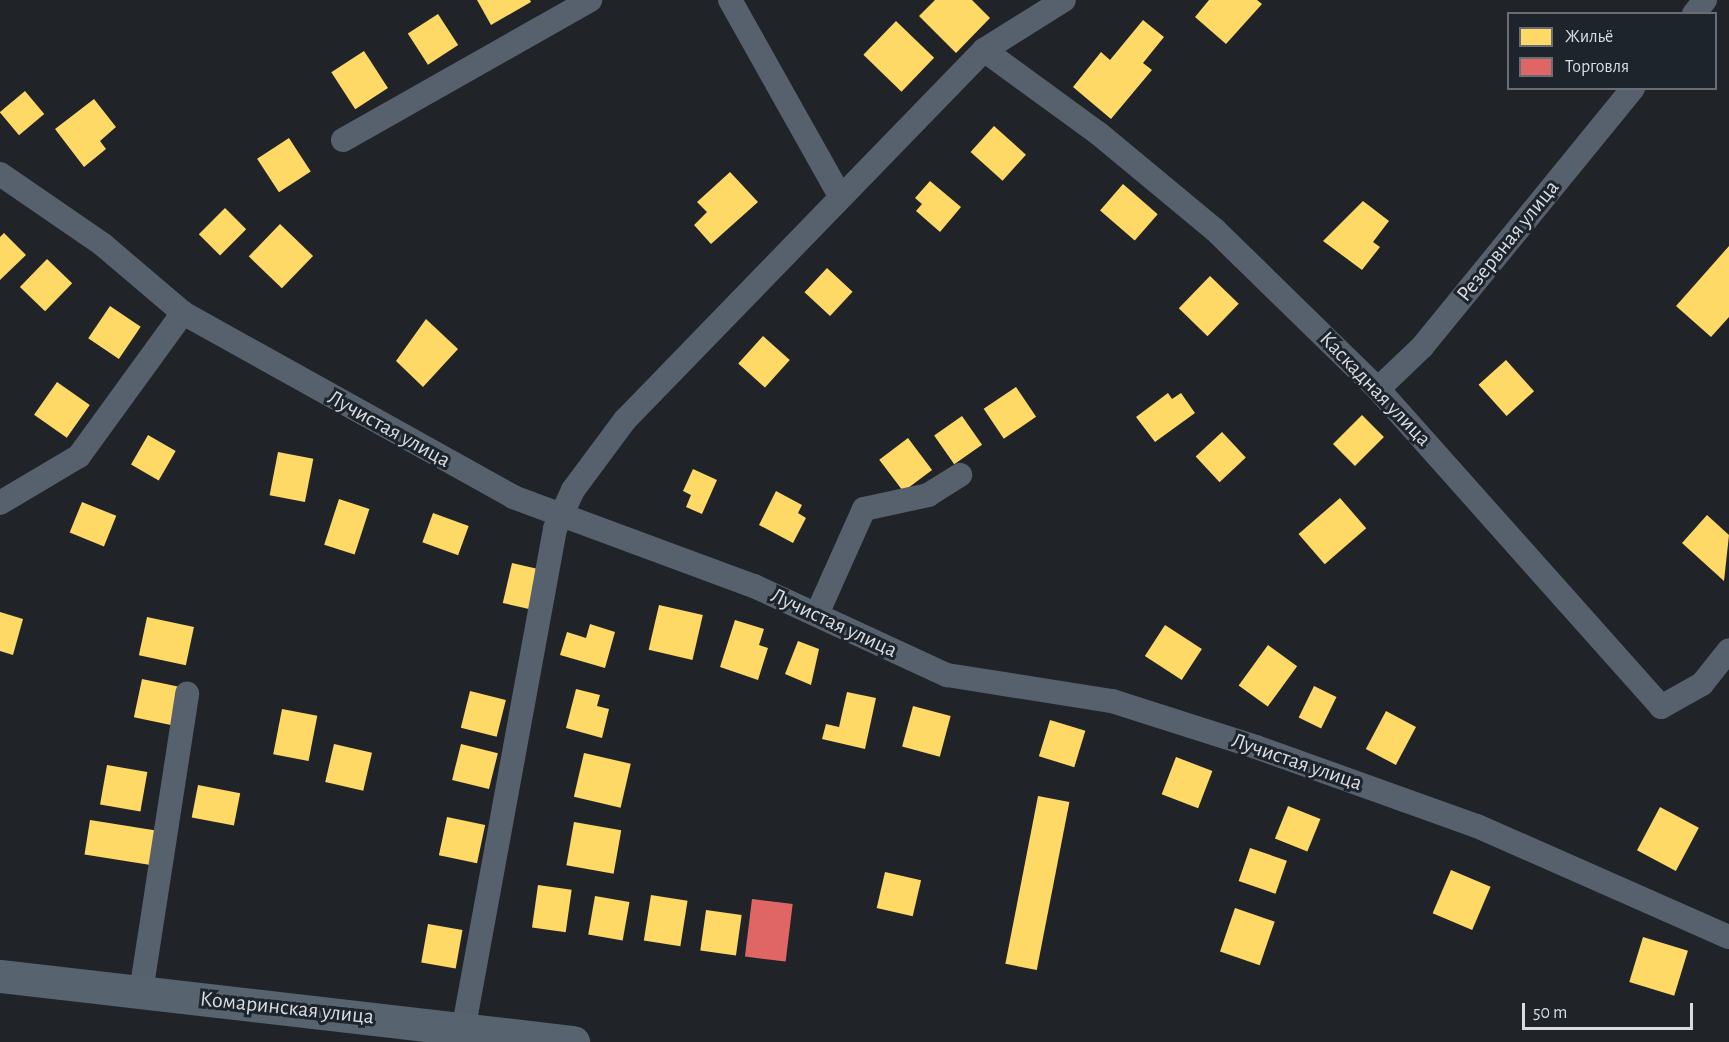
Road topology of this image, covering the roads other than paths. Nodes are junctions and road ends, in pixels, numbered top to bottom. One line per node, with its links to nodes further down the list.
1 (590, 0): 8 (street)
2 (730, 0): 10 (street)
3 (1064, 0): 6 (street)
4 (1705, 0): 5 (street)
5 (1696, 12)
6 (984, 50): 10 (street); 12 (street, Каскадная улица)
7 (1631, 90): 12 (street, Резервная улица)
8 (343, 140)
9 (0, 174): 11 (street, Лучистая улица)
10 (840, 196): 15 (street)
11 (183, 313): 14 (street); 15 (street, Лучистая улица)
12 (1378, 388): 17 (street, Каскадная улица)
13 (960, 475): 16 (street)
14 (0, 503)
15 (560, 517): 16 (street, Лучистая улица); 22 (street)
16 (817, 615): 19 (street, Лучистая улица)
17 (1729, 650)
18 (187, 694): 21 (street)
19 (1729, 938)
20 (0, 976): 21 (street, Комаринская улица)
21 (141, 992): 22 (street, Комаринская улица)
22 (462, 1035): 23 (street, Комаринская улица)
23 (573, 1042)

